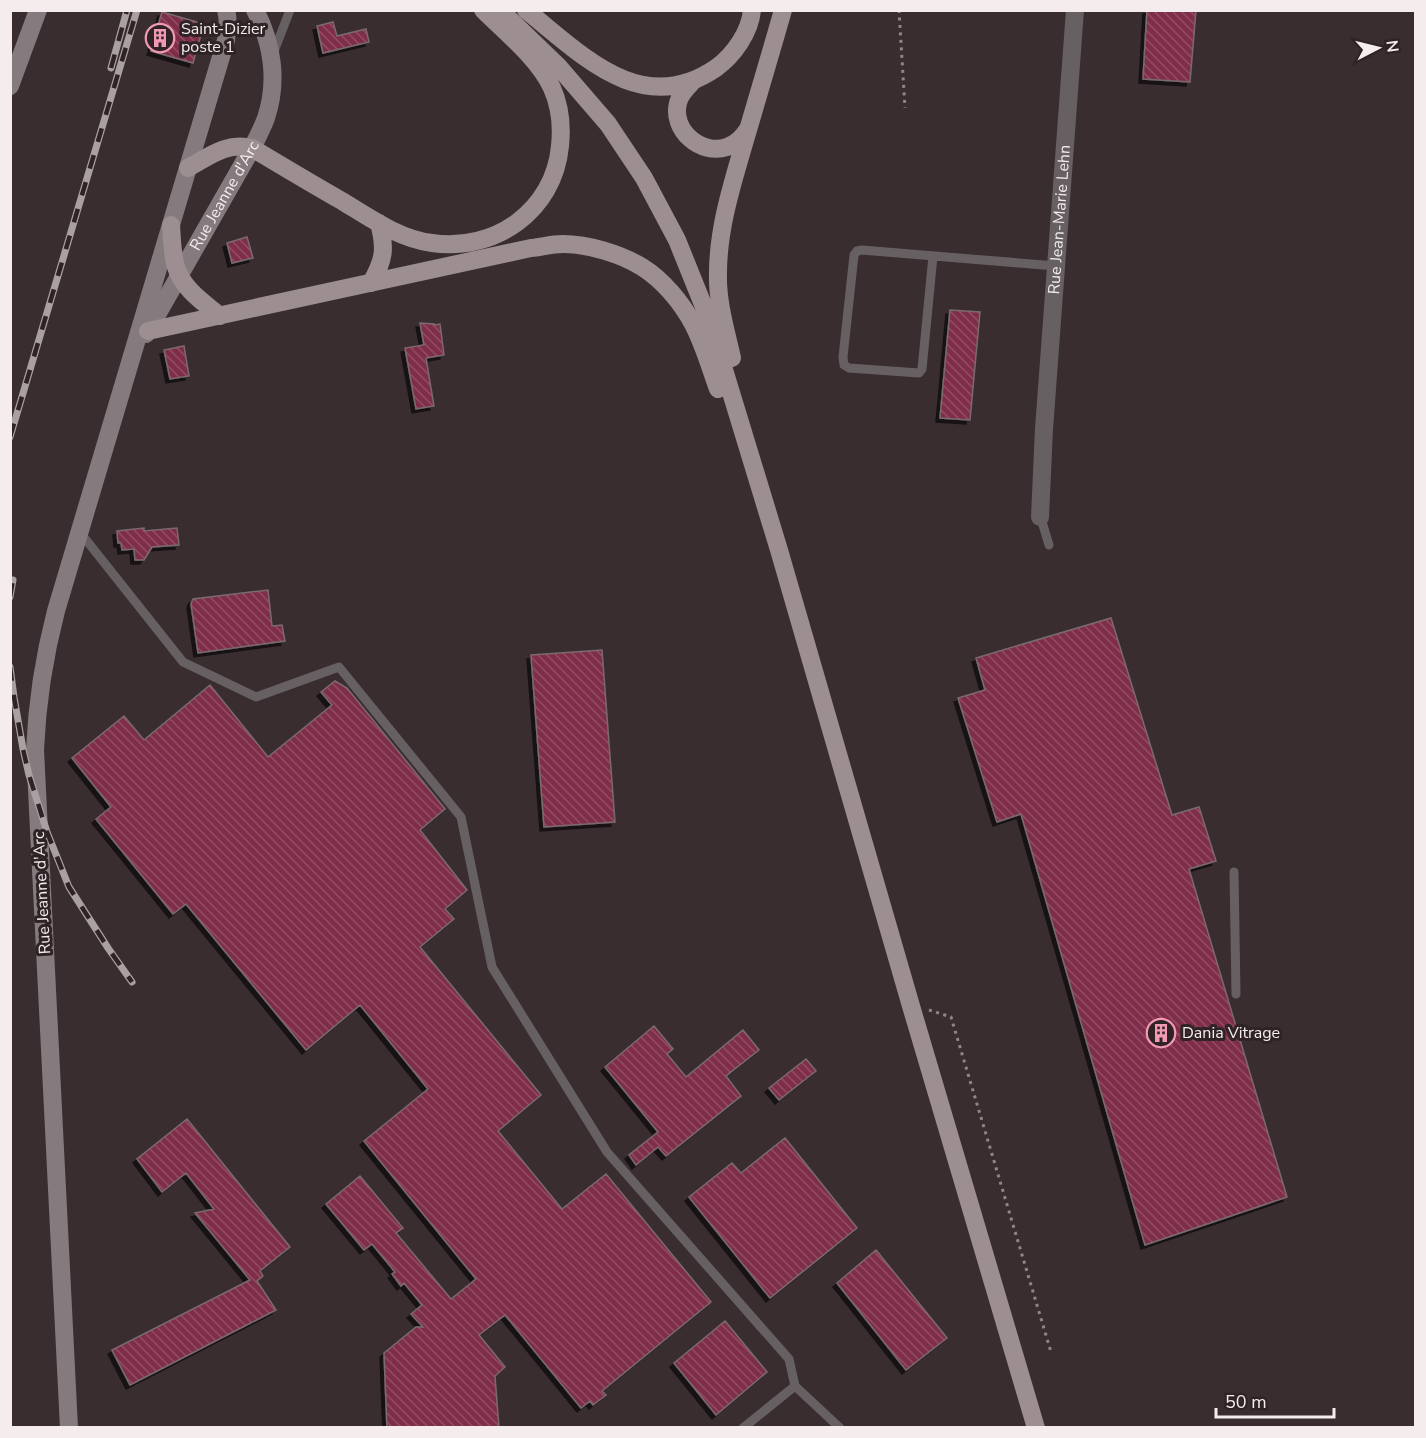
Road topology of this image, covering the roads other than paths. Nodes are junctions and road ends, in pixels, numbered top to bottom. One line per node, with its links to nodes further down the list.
1 (38, 10): 13 (main road)
2 (226, 10): 16 (main road, Rue Jeanne d'Arc)
3 (255, 10): 11 (main road, Rue Jeanne d'Arc)
4 (290, 10): 11 (lane)
5 (483, 10): 17 (main road)
6 (500, 10): 29 (main road)
7 (526, 10): 12 (main road)
8 (752, 10): 12 (main road)
9 (783, 10): 14 (main road)
10 (1075, 10): 20 (street, Rue Jean-Marie Lehn)
11 (272, 57): 15 (main road, Rue Jeanne d'Arc)
12 (694, 80): 14 (main road)
13 (10, 86)
14 (749, 128): 29 (main road)
15 (252, 148): 16 (main road); 17 (main road); 21 (main road, Rue Jeanne d'Arc)
16 (188, 168): 18 (main road, Rue Jeanne d'Arc)
17 (379, 223): 22 (main road)
18 (171, 225): 21 (main road); 25 (main road, Rue Jeanne d'Arc)
19 (933, 256): 19 (lane); 20 (lane)
20 (1056, 266): 26 (street, Rue Jean-Marie Lehn)
21 (180, 275): 23 (main road); 24 (main road, Rue Jeanne d'Arc)
22 (371, 283): 23 (main road); 30 (main road)
23 (220, 316): 24 (main road)
24 (148, 331): 25 (main road, Rue Jeanne d'Arc)
25 (128, 370): 27 (main road, Rue Jeanne d'Arc)
26 (1039, 513): 28 (lane)
27 (79, 531): 33 (lane); 34 (main road, Rue Jeanne d'Arc)
28 (1049, 545)
29 (779, 550): 30 (main road)
30 (804, 637): 37 (main road)
31 (1234, 872): 32 (lane)
32 (1236, 994)
33 (795, 1386): 35 (lane); 36 (lane)
34 (69, 1428)
35 (743, 1428)
36 (840, 1428)
37 (1036, 1428)

